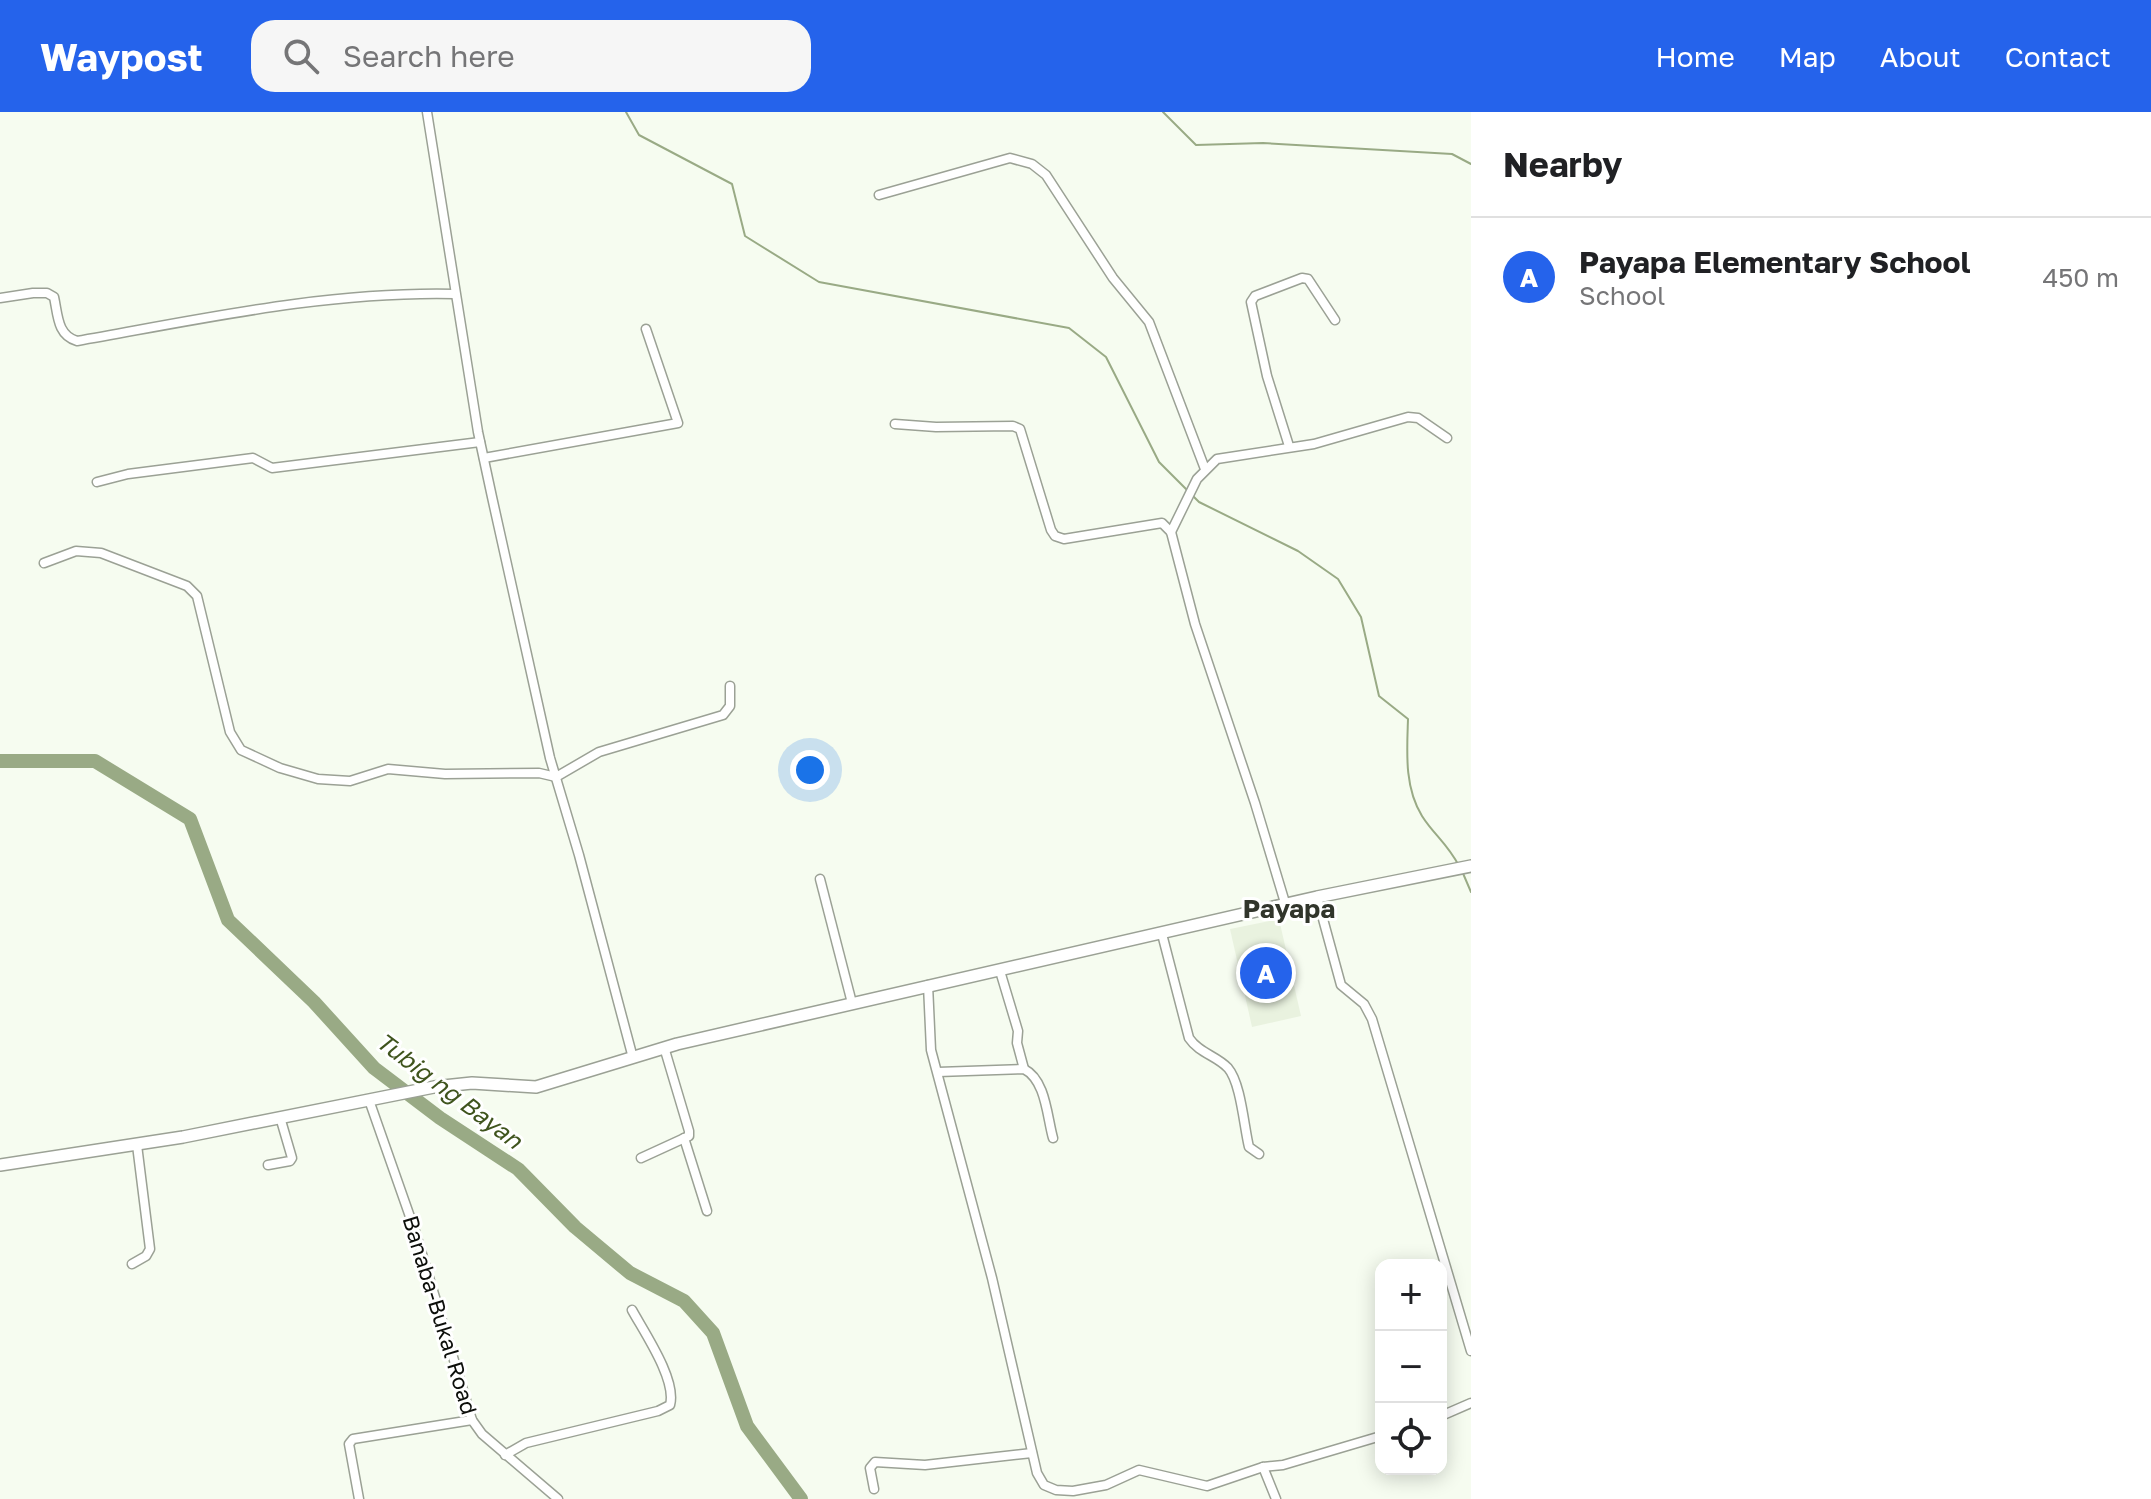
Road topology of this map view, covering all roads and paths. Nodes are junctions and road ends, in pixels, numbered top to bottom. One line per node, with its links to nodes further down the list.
1 (427, 112): 3 (street)
2 (879, 195): 12 (street)
3 (455, 294): 4 (street); 9 (street)
4 (0, 298)
5 (1335, 320): 10 (street)
6 (646, 329): 11 (street)
7 (895, 424): 14 (street)
8 (1447, 438): 10 (street)
9 (480, 442): 11 (street); 13 (street)
10 (1289, 446): 12 (street)
11 (484, 458): 17 (street)
12 (1205, 469): 14 (street)
13 (97, 482)
14 (1171, 532): 21 (street)
15 (44, 563): 17 (street)
16 (730, 686): 17 (street)
17 (556, 777): 27 (street)
18 (1463, 868): 20 (main road)
19 (820, 879): 25 (street)
20 (1317, 897): 21 (main road); 42 (street)
21 (1286, 906): 22 (main road)
22 (1162, 934): 23 (main road); 35 (street)
23 (1000, 971): 24 (main road); 28 (street)
24 (928, 985): 25 (main road); 29 (street)
25 (852, 1003): 26 (main road)
26 (664, 1047): 27 (main road); 32 (street)
27 (633, 1058): 30 (main road)
28 (1024, 1069): 29 (street); 33 (street)
29 (938, 1072): 47 (street)
30 (369, 1100): 31 (main road); 45 (street, Banaba-Bukal Road)
31 (280, 1117): 34 (main road); 38 (street)
32 (684, 1138): 36 (street); 39 (street)
33 (1053, 1138)
34 (137, 1145): 37 (main road); 40 (street)
35 (1259, 1154)
36 (641, 1158)
37 (0, 1165)
38 (268, 1165)
39 (707, 1211)
40 (132, 1264)
41 (632, 1310): 48 (street)
42 (1471, 1351)
43 (1471, 1403): 44 (street)
44 (1447, 1413)
45 (472, 1420): 48 (street, Banaba-Bukal Road); 51 (street)
46 (1375, 1438): 49 (street)
47 (1032, 1453): 49 (street); 50 (street)
48 (505, 1455): 52 (street, Banaba-Bukal Road)
49 (1263, 1467): 53 (street)
50 (874, 1489)
51 (359, 1499)
52 (558, 1499)
53 (1276, 1499)

